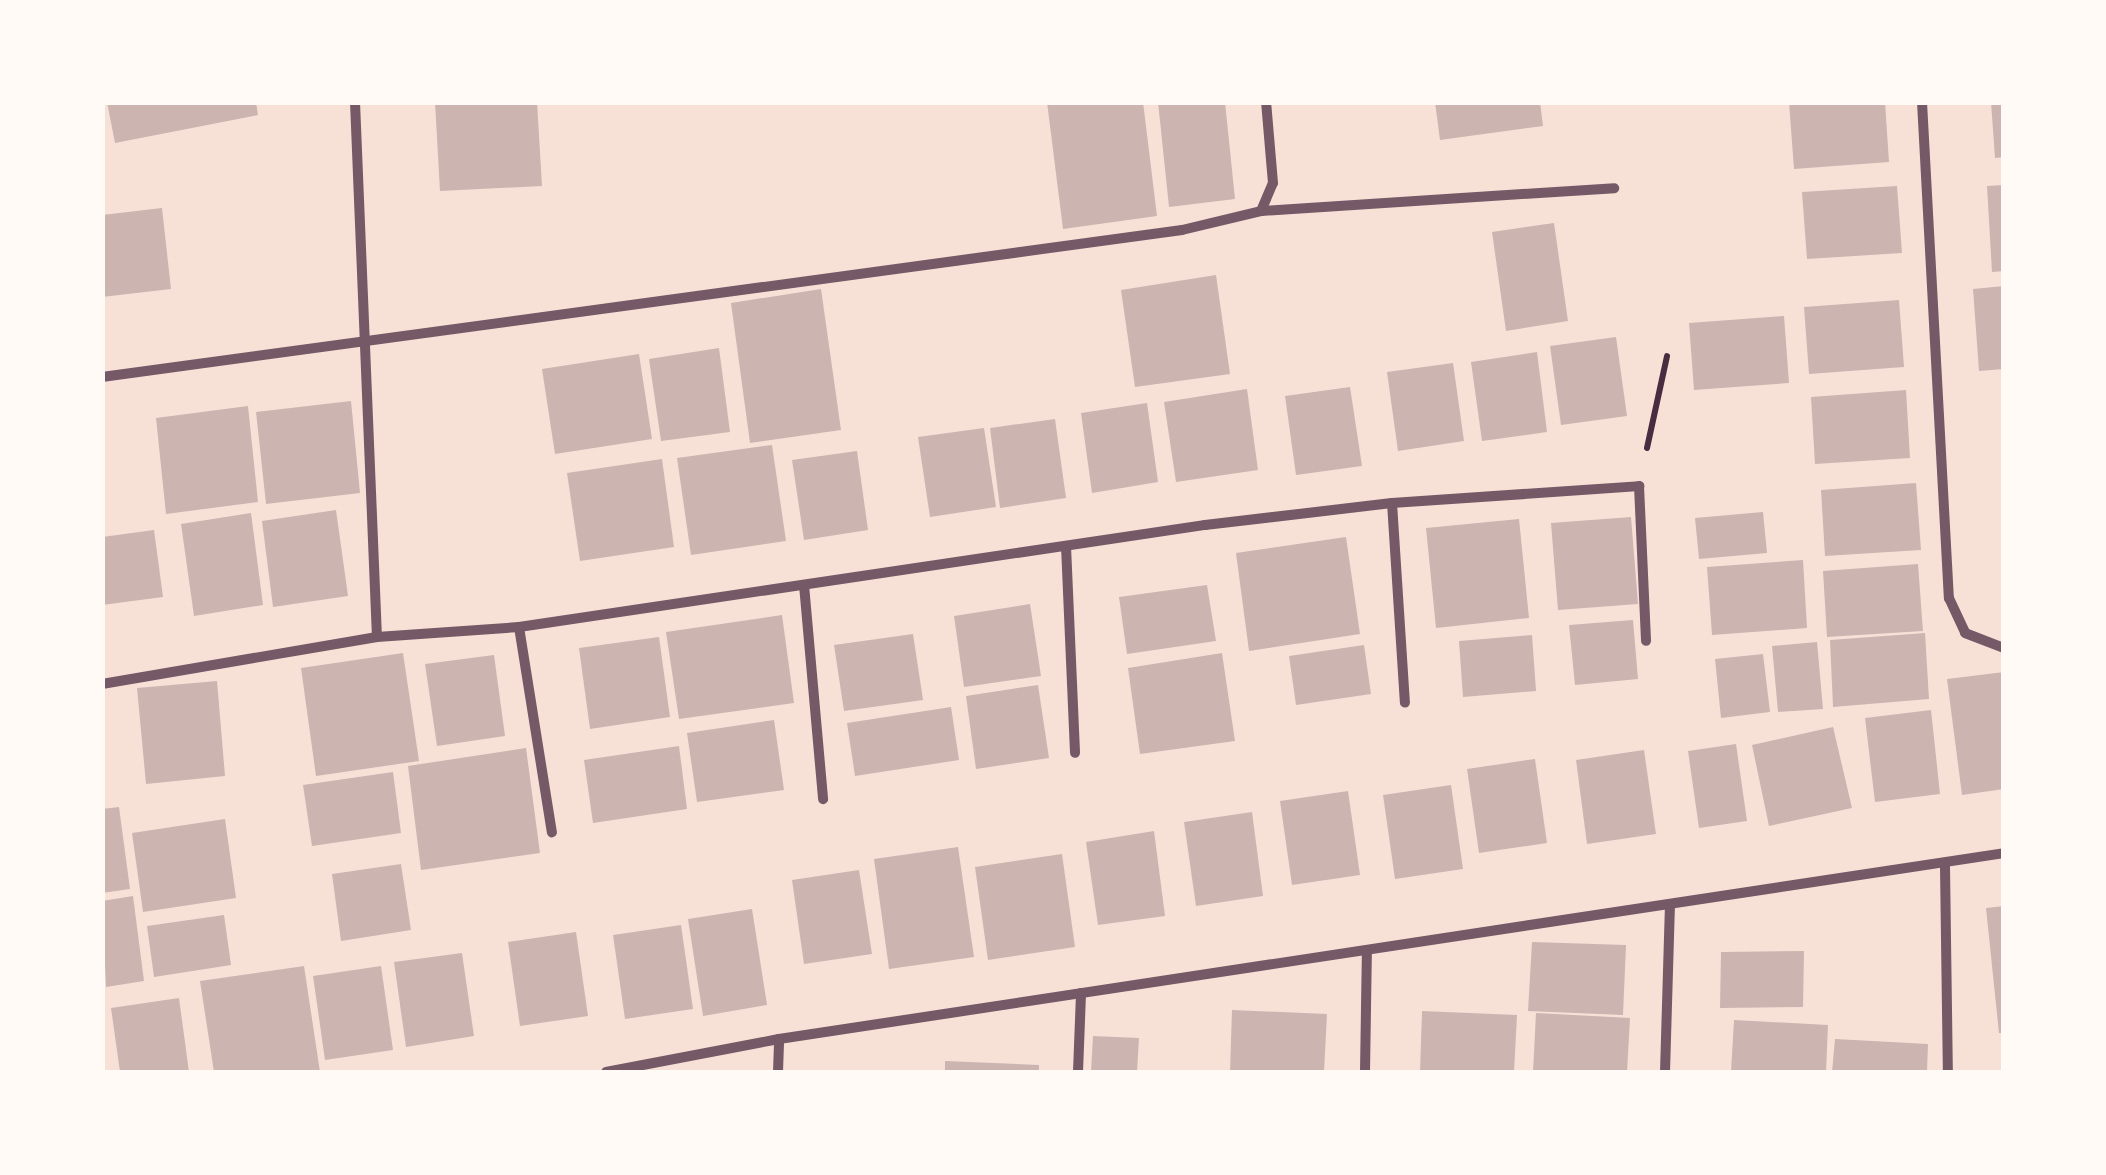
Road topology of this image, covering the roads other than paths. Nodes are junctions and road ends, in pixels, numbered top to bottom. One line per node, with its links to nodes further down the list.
1 (354, 102): 6 (street)
2 (1266, 102): 5 (street)
3 (1922, 102): 14 (street)
4 (1614, 188): 5 (street)
5 (1261, 212): 6 (street)
6 (362, 339): 7 (street); 12 (street)
7 (102, 377)
8 (1392, 503): 9 (street); 13 (street); 16 (street)
9 (1066, 546): 10 (street); 17 (street)
10 (804, 585): 11 (street); 18 (street)
11 (519, 627): 12 (street); 19 (street)
12 (377, 637): 15 (street)
13 (1646, 641)
14 (2004, 648)
15 (102, 684)
16 (1405, 703)
17 (1075, 754)
18 (822, 798)
19 (552, 832)
20 (2004, 853): 21 (street)
21 (1945, 867): 22 (street); 31 (street)
22 (1670, 907): 23 (street); 30 (street)
23 (1367, 951): 24 (street); 29 (street)
24 (1081, 993): 25 (street); 28 (street)
25 (779, 1039): 26 (street); 27 (street)
26 (606, 1072)
27 (778, 1072)
28 (1078, 1072)
29 (1365, 1072)
30 (1664, 1072)
31 (1948, 1072)

